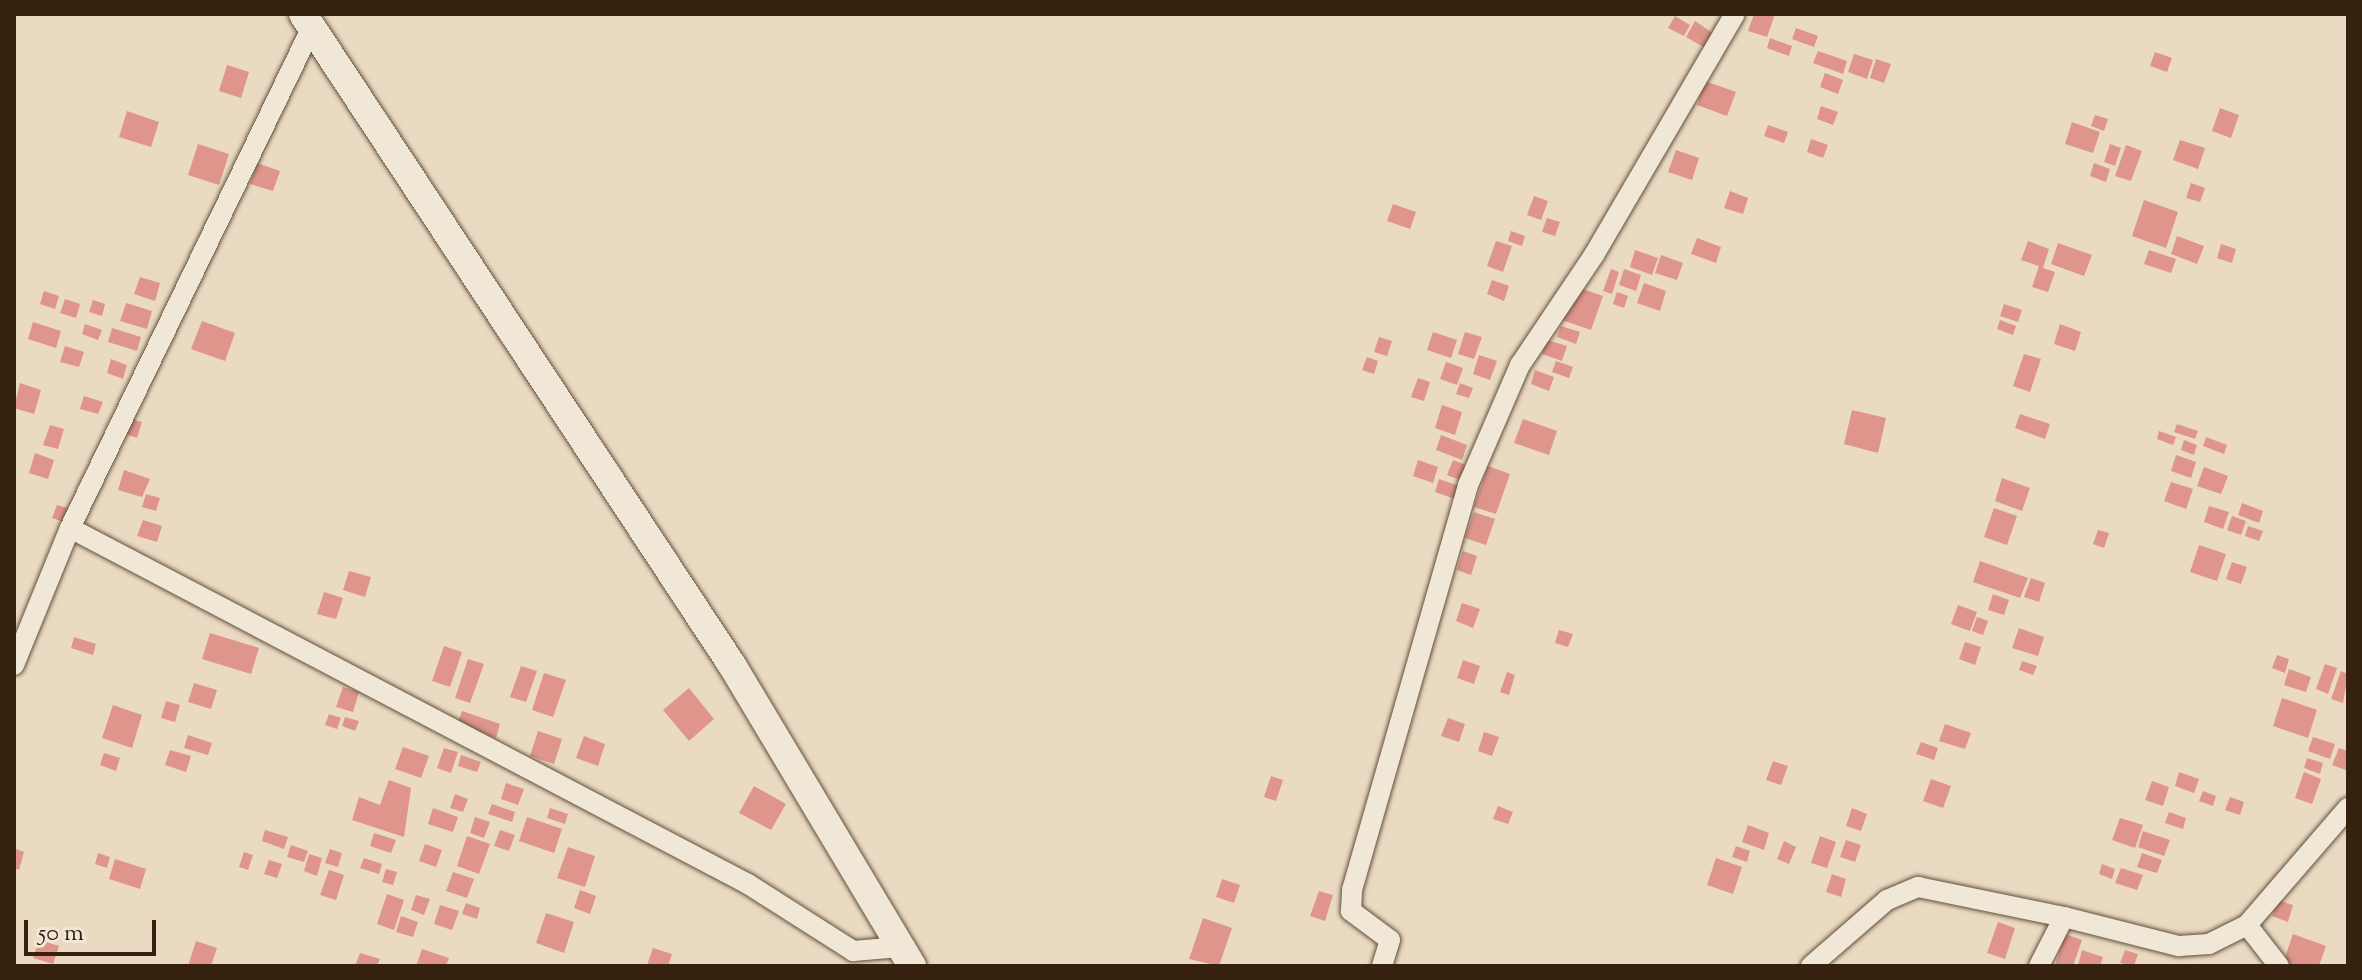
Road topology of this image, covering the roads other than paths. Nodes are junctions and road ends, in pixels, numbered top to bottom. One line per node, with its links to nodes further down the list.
1 (1735, 14): 10 (street)
2 (307, 20): 3 (street); 8 (main road)
3 (70, 528): 4 (street); 9 (street)
4 (14, 665)
5 (2348, 808): 7 (street)
6 (2064, 917): 7 (street); 11 (street); 12 (street)
7 (2247, 925): 13 (street)
8 (906, 956): 9 (street)
9 (848, 959)
10 (1382, 966)
11 (1811, 966)
12 (2039, 966)
13 (2279, 966)

